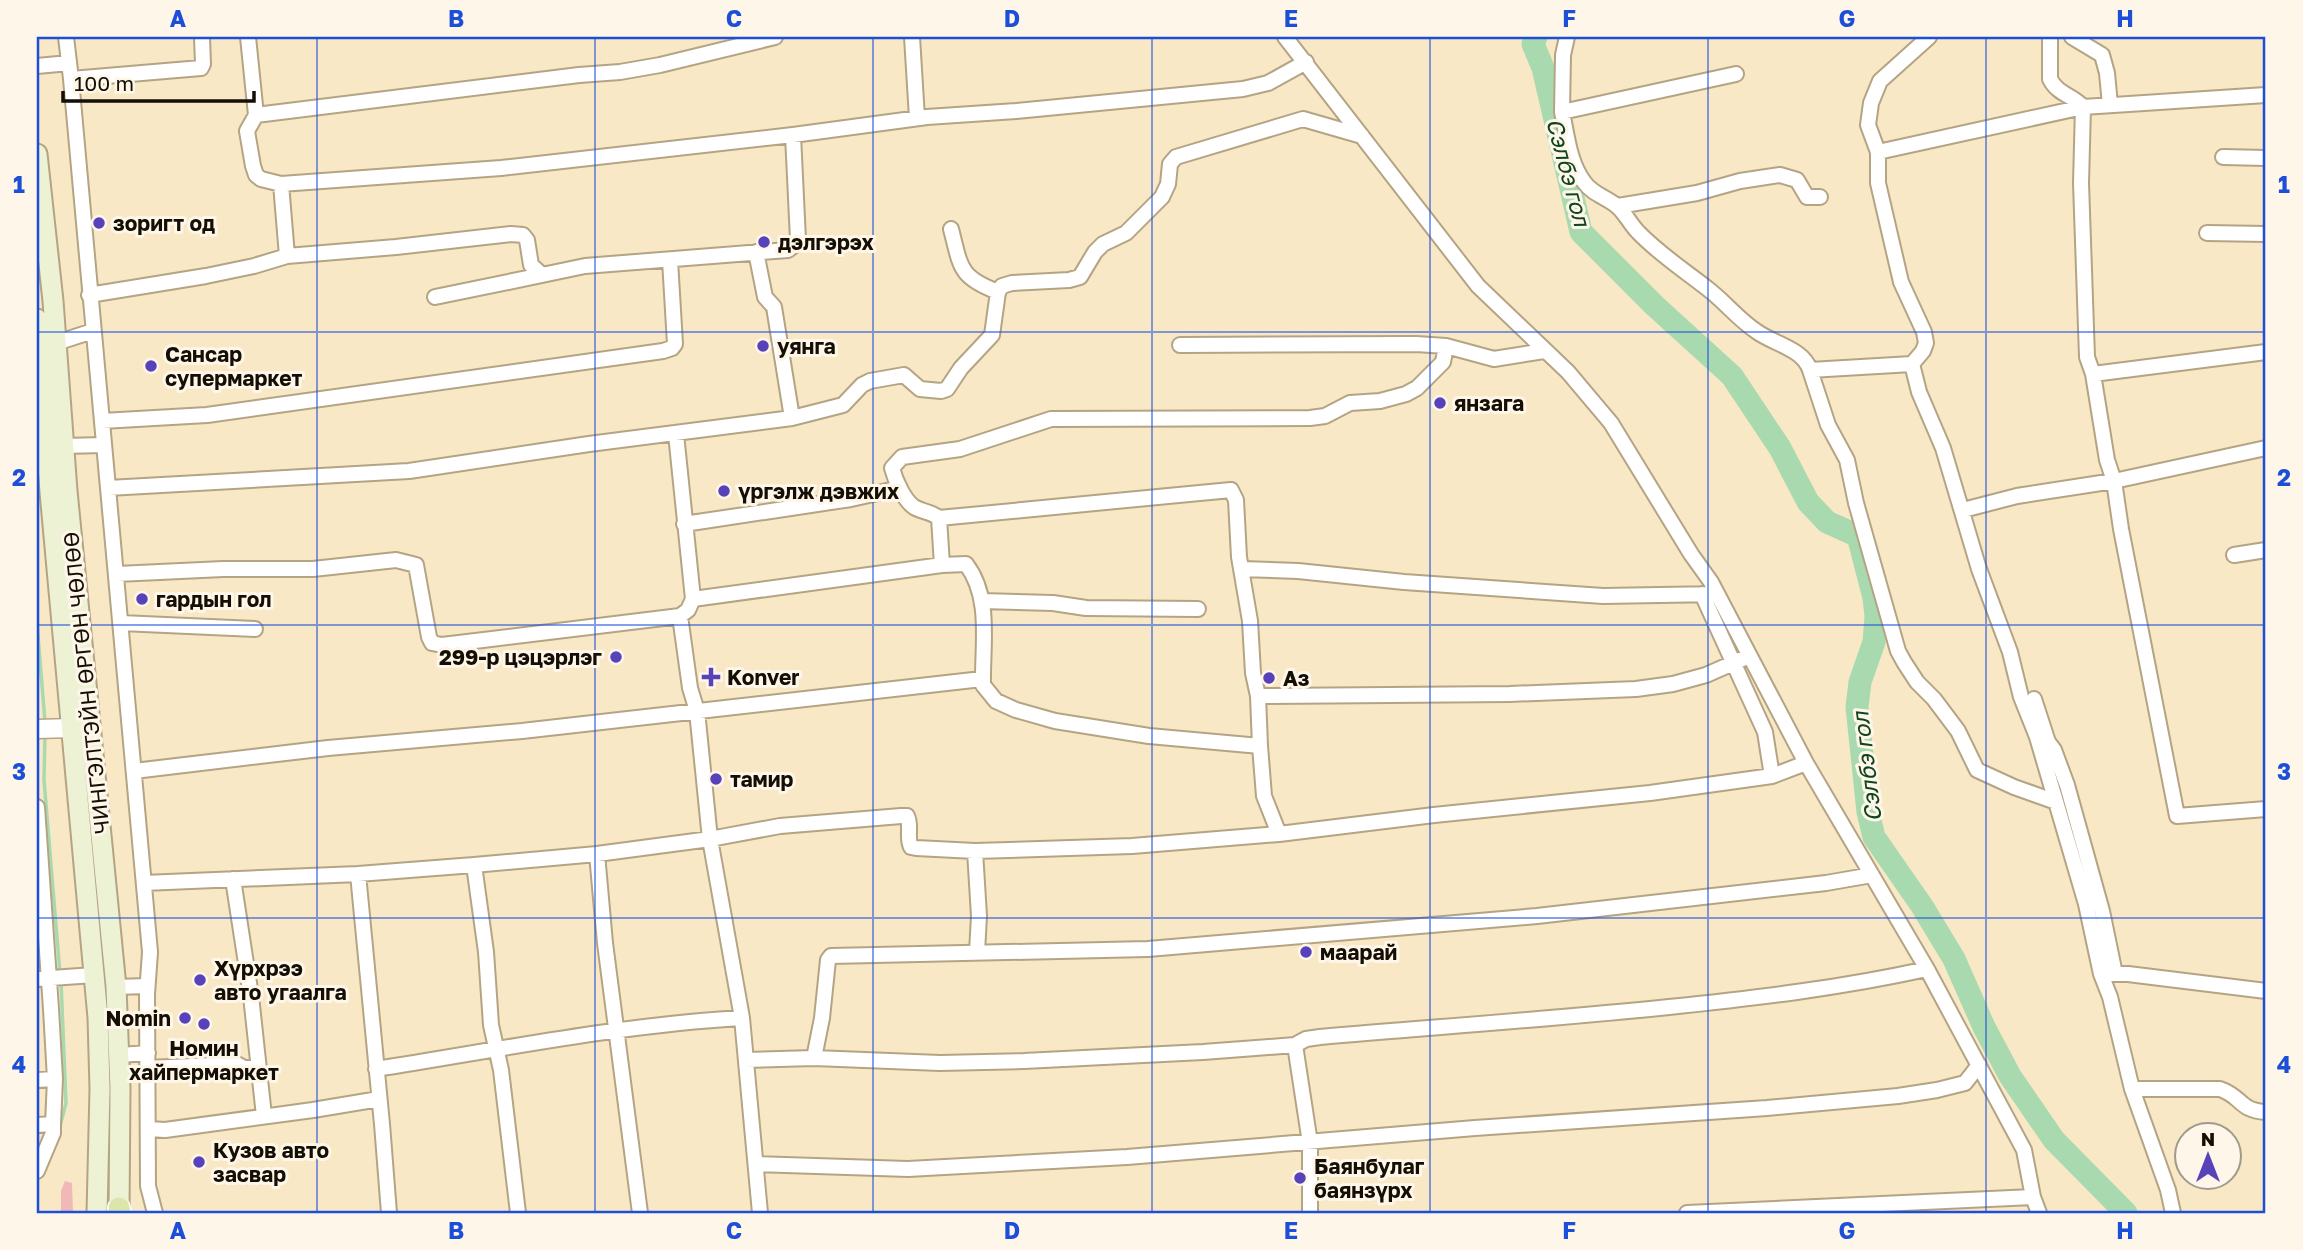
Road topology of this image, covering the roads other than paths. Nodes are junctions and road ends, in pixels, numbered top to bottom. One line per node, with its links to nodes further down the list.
1 (66, 37): 12 (street)
2 (202, 37): 15 (street)
3 (248, 37): 20 (street)
4 (775, 37): 20 (street)
5 (912, 37): 21 (street)
6 (1285, 37): 11 (street)
7 (1567, 37): 19 (street)
8 (1929, 37): 24 (street)
9 (2050, 37): 18 (street)
10 (2072, 37): 17 (street)
11 (1306, 62): 21 (street); 23 (street)
12 (69, 63): 13 (street); 15 (street)
13 (37, 66)
14 (1736, 74): 19 (street)
15 (71, 79): 39 (street)
16 (2266, 95): 17 (street)
17 (2110, 105): 18 (street)
18 (2082, 107): 24 (street); 50 (street)
19 (1562, 112): 30 (street)
20 (256, 115): 28 (street)
21 (917, 118): 22 (street)
22 (793, 135): 28 (street); 34 (street)
23 (1362, 136): 38 (street); 46 (street)
24 (1878, 152): 48 (street)
25 (2223, 158): 26 (street)
26 (2266, 158)
27 (37, 162): 43 (main road, ЧИНГЭЛТЭЙН ӨРГӨН ЧӨЛӨӨ)
28 (281, 184): 35 (street)
29 (1820, 197): 30 (street)
30 (1618, 206): 49 (street)
31 (951, 229): 38 (street)
32 (2207, 233): 33 (street)
33 (2266, 234)
34 (757, 252): 36 (street); 51 (street)
35 (287, 256): 37 (street); 39 (street)
36 (670, 260): 37 (street); 52 (street)
37 (542, 275): 40 (street)
38 (998, 292): 51 (street)
39 (89, 295): 42 (street)
40 (435, 297)
41 (37, 319): 82 (main road, ЧИНГЭЛТЭЙН ӨРГӨН ЧӨЛӨӨ)
42 (93, 331): 43 (street); 52 (street)
43 (56, 343): 55 (main road, ЧИНГЭЛТЭЙН ӨРГӨН ЧӨЛӨӨ)
44 (1180, 345): 45 (street)
45 (1446, 346): 46 (street); 59 (street)
46 (1544, 351): 68 (street)
47 (2266, 352): 50 (street)
48 (1912, 364): 49 (street); 60 (street)
49 (1810, 370): 87 (street)
50 (2093, 374): 57 (street)
51 (792, 418): 53 (street)
52 (102, 421): 54 (street)
53 (676, 434): 58 (street); 62 (street)
54 (104, 445): 55 (street); 58 (street)
55 (63, 446): 105 (main road, ЧИНГЭЛТЭЙН ӨРГӨН ЧӨЛӨӨ)
56 (2266, 448): 57 (street)
57 (2114, 481): 60 (street); 89 (street)
58 (108, 488): 67 (street)
59 (900, 488): 61 (street); 62 (street)
60 (1963, 510): 87 (street)
61 (939, 518): 65 (street); 66 (street)
62 (684, 524): 69 (street)
63 (2266, 550): 64 (street)
64 (2234, 555)
65 (942, 565): 69 (street); 70 (street)
66 (1242, 569): 68 (street); 78 (street)
67 (117, 574): 72 (street); 73 (street)
68 (1710, 594): 75 (street); 76 (street)
69 (693, 599): 72 (street)
70 (982, 601): 71 (street); 77 (street)
71 (1198, 609)
72 (680, 616): 80 (street)
73 (121, 623): 74 (street); 85 (street)
74 (255, 629)
75 (1749, 656): 76 (street); 84 (street)
76 (1732, 663): 78 (street); 86 (street)
77 (982, 679): 80 (street); 83 (street)
78 (1258, 696): 83 (street)
79 (2034, 699): 101 (street)
80 (697, 711): 85 (street); 91 (street)
81 (43, 728): 82 (street)
82 (73, 728): 102 (main road, ЧИНГЭЛТЭЙН ӨРГӨН ЧӨЛӨӨ)
83 (1260, 746): 90 (street)
84 (1806, 762): 86 (street); 96 (street)
85 (134, 771): 98 (street)
86 (1772, 775): 90 (street)
87 (2056, 802): 101 (street)
88 (37, 807): 103 (street)
89 (2266, 809)
90 (1279, 834): 92 (street)
91 (710, 839): 92 (street); 93 (street); 107 (street)
92 (975, 851): 99 (street)
93 (597, 854): 94 (street); 108 (street)
94 (474, 865): 95 (street); 110 (street)
95 (358, 874): 97 (street); 117 (street)
96 (1872, 875): 99 (street); 100 (street)
97 (233, 879): 98 (street); 116 (street)
98 (144, 883): 104 (street)
99 (977, 952): 112 (street)
100 (1927, 969): 109 (street); 115 (street)
101 (2108, 974): 106 (street); 120 (street)
102 (85, 975): 103 (street); 132 (main road, ЧИНГЭЛТЭЙН ӨРГӨН ЧӨЛӨӨ)
103 (45, 978): 118 (street)
104 (148, 986): 105 (street); 114 (street)
105 (116, 987): 111 (main road, ЧИНГЭЛТЭЙН ӨРГӨН ЧӨЛӨӨ)
106 (2266, 990)
107 (742, 1018): 108 (street); 113 (street)
108 (616, 1032): 110 (street); 136 (street)
109 (1295, 1045): 112 (street); 127 (street)
110 (495, 1050): 117 (street); 135 (street)
111 (120, 1055): 114 (street); 131 (main road, ЧИНГЭЛТЭЙН ӨРГӨН ЧӨЛӨӨ)
112 (814, 1058): 113 (street)
113 (746, 1060): 128 (street)
114 (148, 1061): 116 (street); 126 (street)
115 (1979, 1065): 127 (street); 130 (street)
116 (258, 1067): 123 (street)
117 (376, 1069): 121 (street)
118 (55, 1079): 119 (street); 124 (street)
119 (37, 1080)
120 (2132, 1089): 122 (street); 141 (street)
121 (379, 1098): 123 (street); 134 (street)
122 (2266, 1112)
123 (264, 1116): 126 (street)
124 (53, 1124): 125 (street); 129 (street)
125 (37, 1125)
126 (148, 1129): 133 (street)
127 (1310, 1143): 128 (street); 138 (street)
128 (756, 1164): 137 (street)
129 (37, 1171)
130 (2033, 1197): 139 (street); 140 (street)
131 (119, 1212)
132 (97, 1213)
133 (155, 1213)
134 (389, 1213)
135 (518, 1213)
136 (640, 1213)
137 (760, 1213)
138 (1310, 1213)
139 (1687, 1213)
140 (2039, 1213)
141 (2174, 1213)

